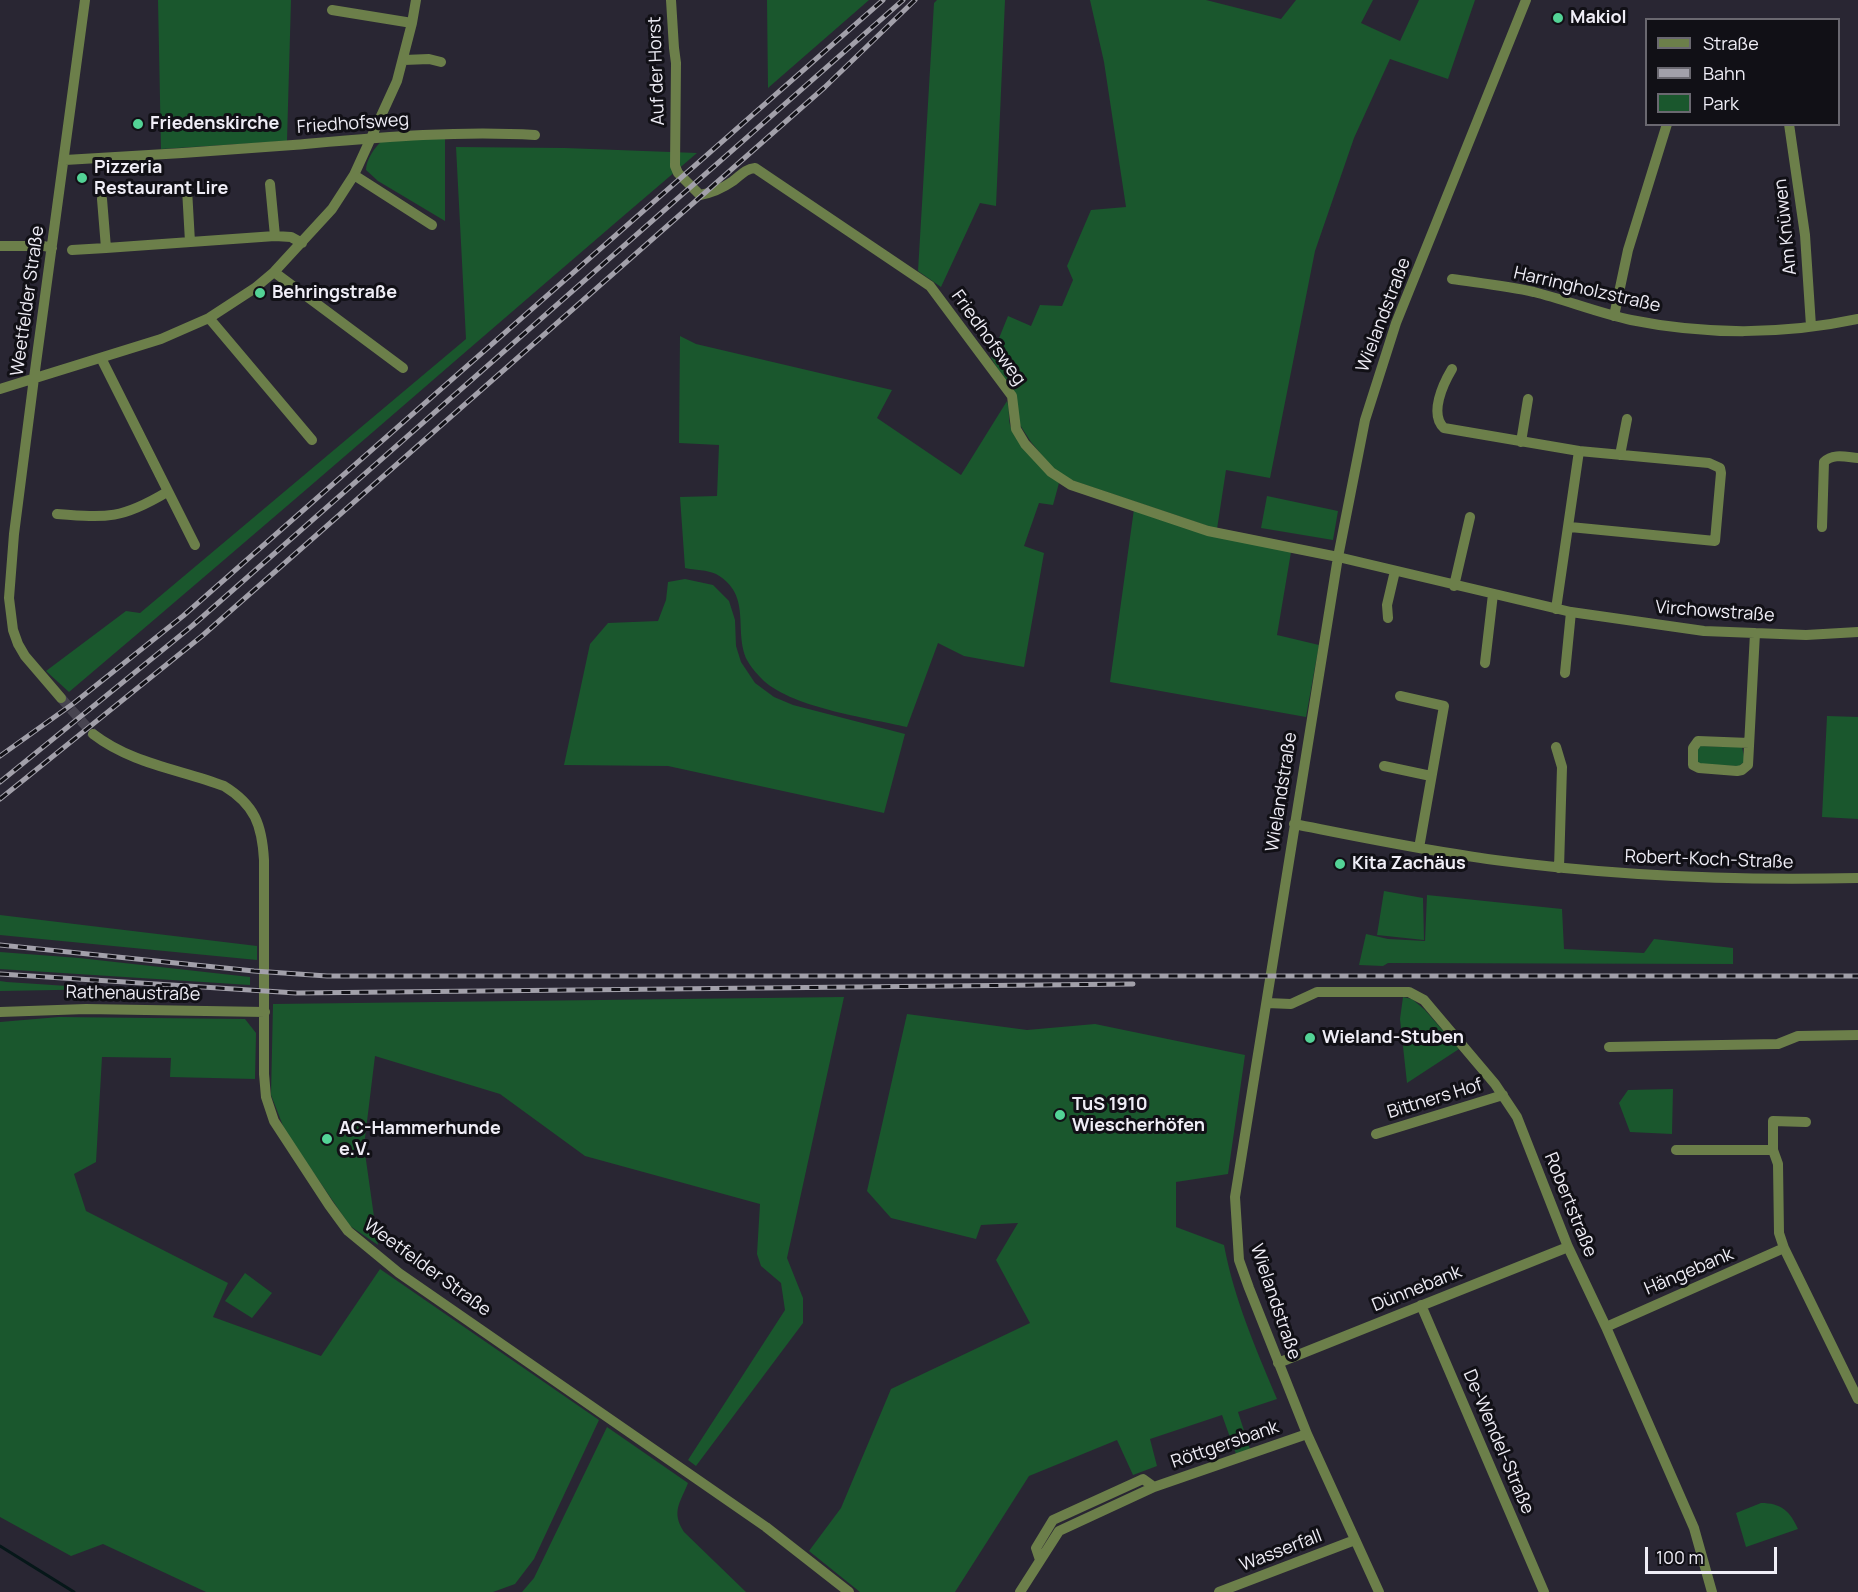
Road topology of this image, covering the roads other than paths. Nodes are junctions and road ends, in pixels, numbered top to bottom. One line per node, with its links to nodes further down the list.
1 (85, 0): 14 (street, Weetfelder Straße)
2 (416, 0): 6 (street)
3 (671, 0): 13 (street, Auf der Horst)
4 (1526, 0): 51 (street, Wielandstraße)
5 (332, 10): 6 (street)
6 (412, 22): 7 (street)
7 (404, 60): 8 (street); 12 (street)
8 (441, 62)
9 (1666, 126): 29 (street)
10 (1789, 126): 32 (street, Am Knüwen)
11 (535, 135): 12 (street, Friedhofsweg)
12 (371, 138): 14 (street, Friedhofsweg); 15 (street)
13 (675, 141): 51 (street, Friedhofsweg)
14 (65, 160): 24 (street, Weetfelder Straße)
15 (354, 176): 19 (street); 22 (street)
16 (270, 184): 20 (street)
17 (187, 189): 21 (street)
18 (102, 199): 25 (street)
19 (432, 225)
20 (274, 236): 21 (street); 22 (street)
21 (190, 242): 25 (street)
22 (302, 243): 27 (street)
23 (0, 246): 24 (street)
24 (52, 248): 36 (street, Weetfelder Straße)
25 (106, 248): 26 (street)
26 (72, 250)
27 (274, 273): 30 (street); 34 (street)
28 (1452, 279): 29 (street, Harringholzstraße)
29 (1614, 316): 32 (street, Harringholzstraße)
30 (209, 318): 33 (street); 40 (street)
31 (1858, 319): 32 (street, Harringholzstraße)
32 (1812, 326)
33 (101, 358): 36 (street); 45 (street)
34 (403, 368)
35 (1452, 369): 41 (street)
36 (34, 378): 37 (street); 63 (street, Weetfelder Straße)
37 (0, 389)
38 (1528, 399): 41 (street)
39 (1627, 419): 43 (street)
40 (312, 441)
41 (1521, 442): 42 (street)
42 (1579, 451): 43 (street); 48 (street)
43 (1620, 455): 48 (street)
44 (1858, 458): 49 (street)
45 (167, 492): 46 (street); 50 (street)
46 (57, 514)
47 (1470, 517): 53 (street)
48 (1570, 527): 55 (street)
49 (1822, 527)
50 (195, 545)
51 (1338, 557): 52 (street, Virchowstraße); 69 (street, Wielandstraße)
52 (1395, 571): 53 (street, Virchowstraße); 57 (street)
53 (1454, 586): 54 (street, Virchowstraße)
54 (1493, 594): 55 (street, Virchowstraße); 60 (street)
55 (1556, 609): 56 (street, Virchowstraße)
56 (1571, 612): 59 (street, Virchowstraße); 61 (street)
57 (1388, 618)
58 (1858, 632): 59 (street, Virchowstraße)
59 (1755, 633): 65 (street)
60 (1485, 663)
61 (1565, 673)
62 (1400, 696): 68 (street)
63 (61, 698)
64 (93, 734): 75 (street, Weetfelder Straße)
65 (1749, 743): 65 (street)
66 (1556, 747): 71 (street)
67 (1384, 766): 68 (street)
68 (1431, 776): 70 (street)
69 (1294, 824): 70 (street, Robert-Koch-Straße); 73 (street, Wielandstraße)
70 (1419, 848): 71 (street, Robert-Koch-Straße)
71 (1559, 868): 72 (street, Robert-Koch-Straße)
72 (1858, 879)
73 (1267, 1003): 78 (street, Robertstraße); 87 (street, Wielandstraße)
74 (0, 1012): 75 (street, Rathenaustraße)
75 (265, 1012): 97 (street, Weetfelder Straße)
76 (1858, 1035): 77 (street)
77 (1609, 1047)
78 (1503, 1095): 80 (street, Bittners Hof); 83 (street, Robertstraße)
79 (1806, 1122): 82 (street)
80 (1376, 1134)
81 (1676, 1150): 82 (street)
82 (1773, 1150): 84 (street)
83 (1568, 1247): 85 (street, Dünnebank); 86 (street, Robertstraße)
84 (1784, 1248): 86 (street, Hängebank); 88 (street)
85 (1421, 1305): 87 (street, Dünnebank); 101 (street, De-Wendel-Straße)
86 (1606, 1327): 102 (street, Robertstraße)
87 (1278, 1363): 89 (street, Wielandstraße)
88 (1858, 1399)
89 (1307, 1434): 90 (street, Röttgersbank); 95 (street, Wielandstraße)
90 (1154, 1487): 91 (street, Röttgersbank); 93 (street, Röttgersbank)
91 (1100, 1498): 92 (street, Röttgersbank); 93 (street)
92 (1082, 1507): 94 (street); 96 (street, Röttgersbank)
93 (1105, 1509): 94 (street, Röttgersbank)
94 (1087, 1518): 96 (street, Röttgersbank)
95 (1355, 1540): 99 (street, Wasserfall); 100 (street, Wielandstraße)
96 (1040, 1560): 98 (street, Röttgersbank)
97 (849, 1592)
98 (1020, 1592)
99 (1219, 1592)
100 (1379, 1592)
101 (1544, 1592)
102 (1712, 1592)

